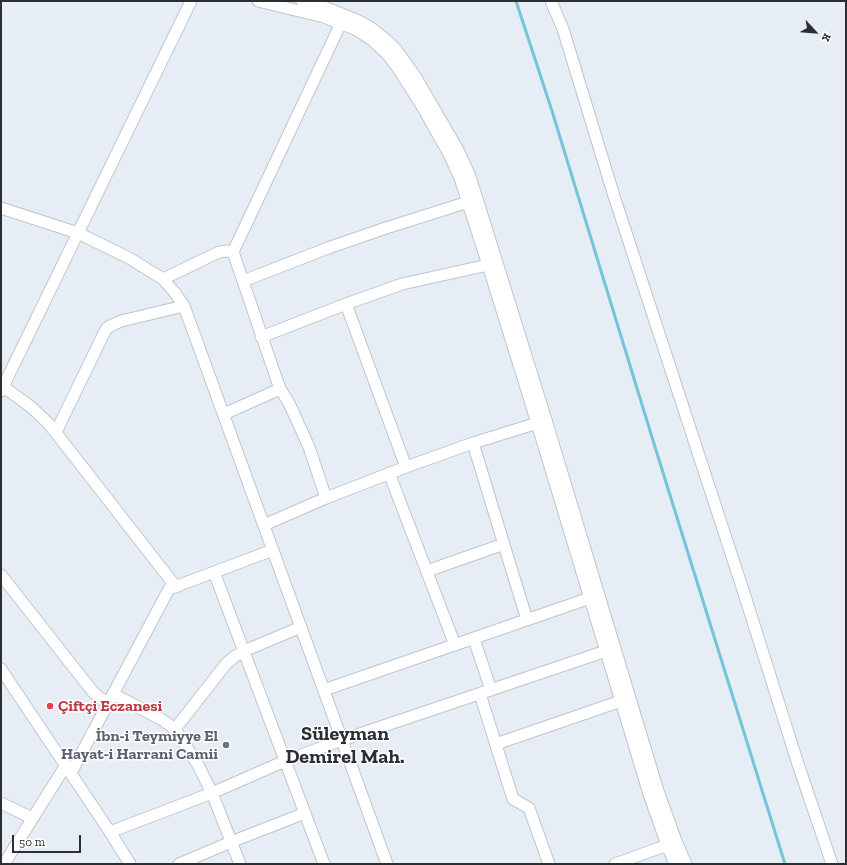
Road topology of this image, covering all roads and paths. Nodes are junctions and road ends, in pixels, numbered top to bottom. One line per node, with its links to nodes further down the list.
1 (191, 1): 8 (street)
2 (258, 1): 5 (street)
3 (302, 1): 19 (street)
4 (551, 1): 67 (street)
5 (341, 23): 6 (street); 9 (street)
6 (468, 202): 10 (street); 12 (street)
7 (1, 208): 8 (street)
8 (78, 233): 11 (street); 16 (street)
9 (234, 252): 11 (street); 12 (street)
10 (488, 265): 13 (street); 19 (street)
11 (163, 279): 14 (street)
12 (243, 281): 15 (street)
13 (346, 304): 15 (street); 22 (street)
14 (184, 306): 18 (street); 20 (street)
15 (261, 337): 17 (street)
16 (2, 387): 20 (street)
17 (280, 389): 18 (street); 24 (street)
18 (224, 414): 25 (street)
19 (542, 422): 21 (street); 32 (street); 56 (street)
20 (56, 432): 31 (street)
21 (473, 443): 22 (street); 26 (street)
22 (406, 467): 23 (street)
23 (389, 473): 24 (street); 28 (street)
24 (326, 498): 25 (street)
25 (264, 525): 27 (street)
26 (504, 544): 28 (street); 33 (street)
27 (273, 550): 29 (street); 34 (street)
28 (427, 571): 36 (street)
29 (214, 572): 31 (street); 37 (street)
30 (1, 575): 43 (street)
31 (176, 587): 43 (street)
32 (590, 598): 33 (street); 38 (street)
33 (527, 620): 35 (street)
34 (301, 627): 37 (street); 40 (street)
35 (474, 638): 36 (street); 41 (street)
36 (455, 645): 40 (street)
37 (244, 651): 45 (street); 48 (street)
38 (606, 651): 41 (street); 44 (street)
39 (2, 675): 49 (street)
40 (324, 690): 46 (street)
41 (491, 690): 42 (street)
42 (480, 694): 46 (street); 47 (street)
43 (111, 698): 45 (street); 49 (street)
44 (621, 701): 47 (street); 56 (street)
45 (175, 729): 50 (street)
46 (342, 740): 48 (street); 62 (street)
47 (496, 744): 63 (street)
48 (285, 761): 50 (street); 52 (street)
49 (68, 769): 53 (street); 54 (street)
50 (212, 793): 54 (street); 55 (street)
51 (1, 803): 53 (street)
52 (305, 813): 55 (street); 61 (street)
53 (32, 818): 57 (street)
54 (110, 832): 58 (street)
55 (231, 842): 59 (street); 60 (street)
56 (671, 843): 64 (street); 65 (street); 66 (street)
57 (4, 864)
58 (130, 864)
59 (179, 864)
60 (240, 864)
61 (324, 864)
62 (387, 864)
63 (549, 864)
64 (615, 864)
65 (675, 864)
66 (686, 864)
67 (832, 864)

